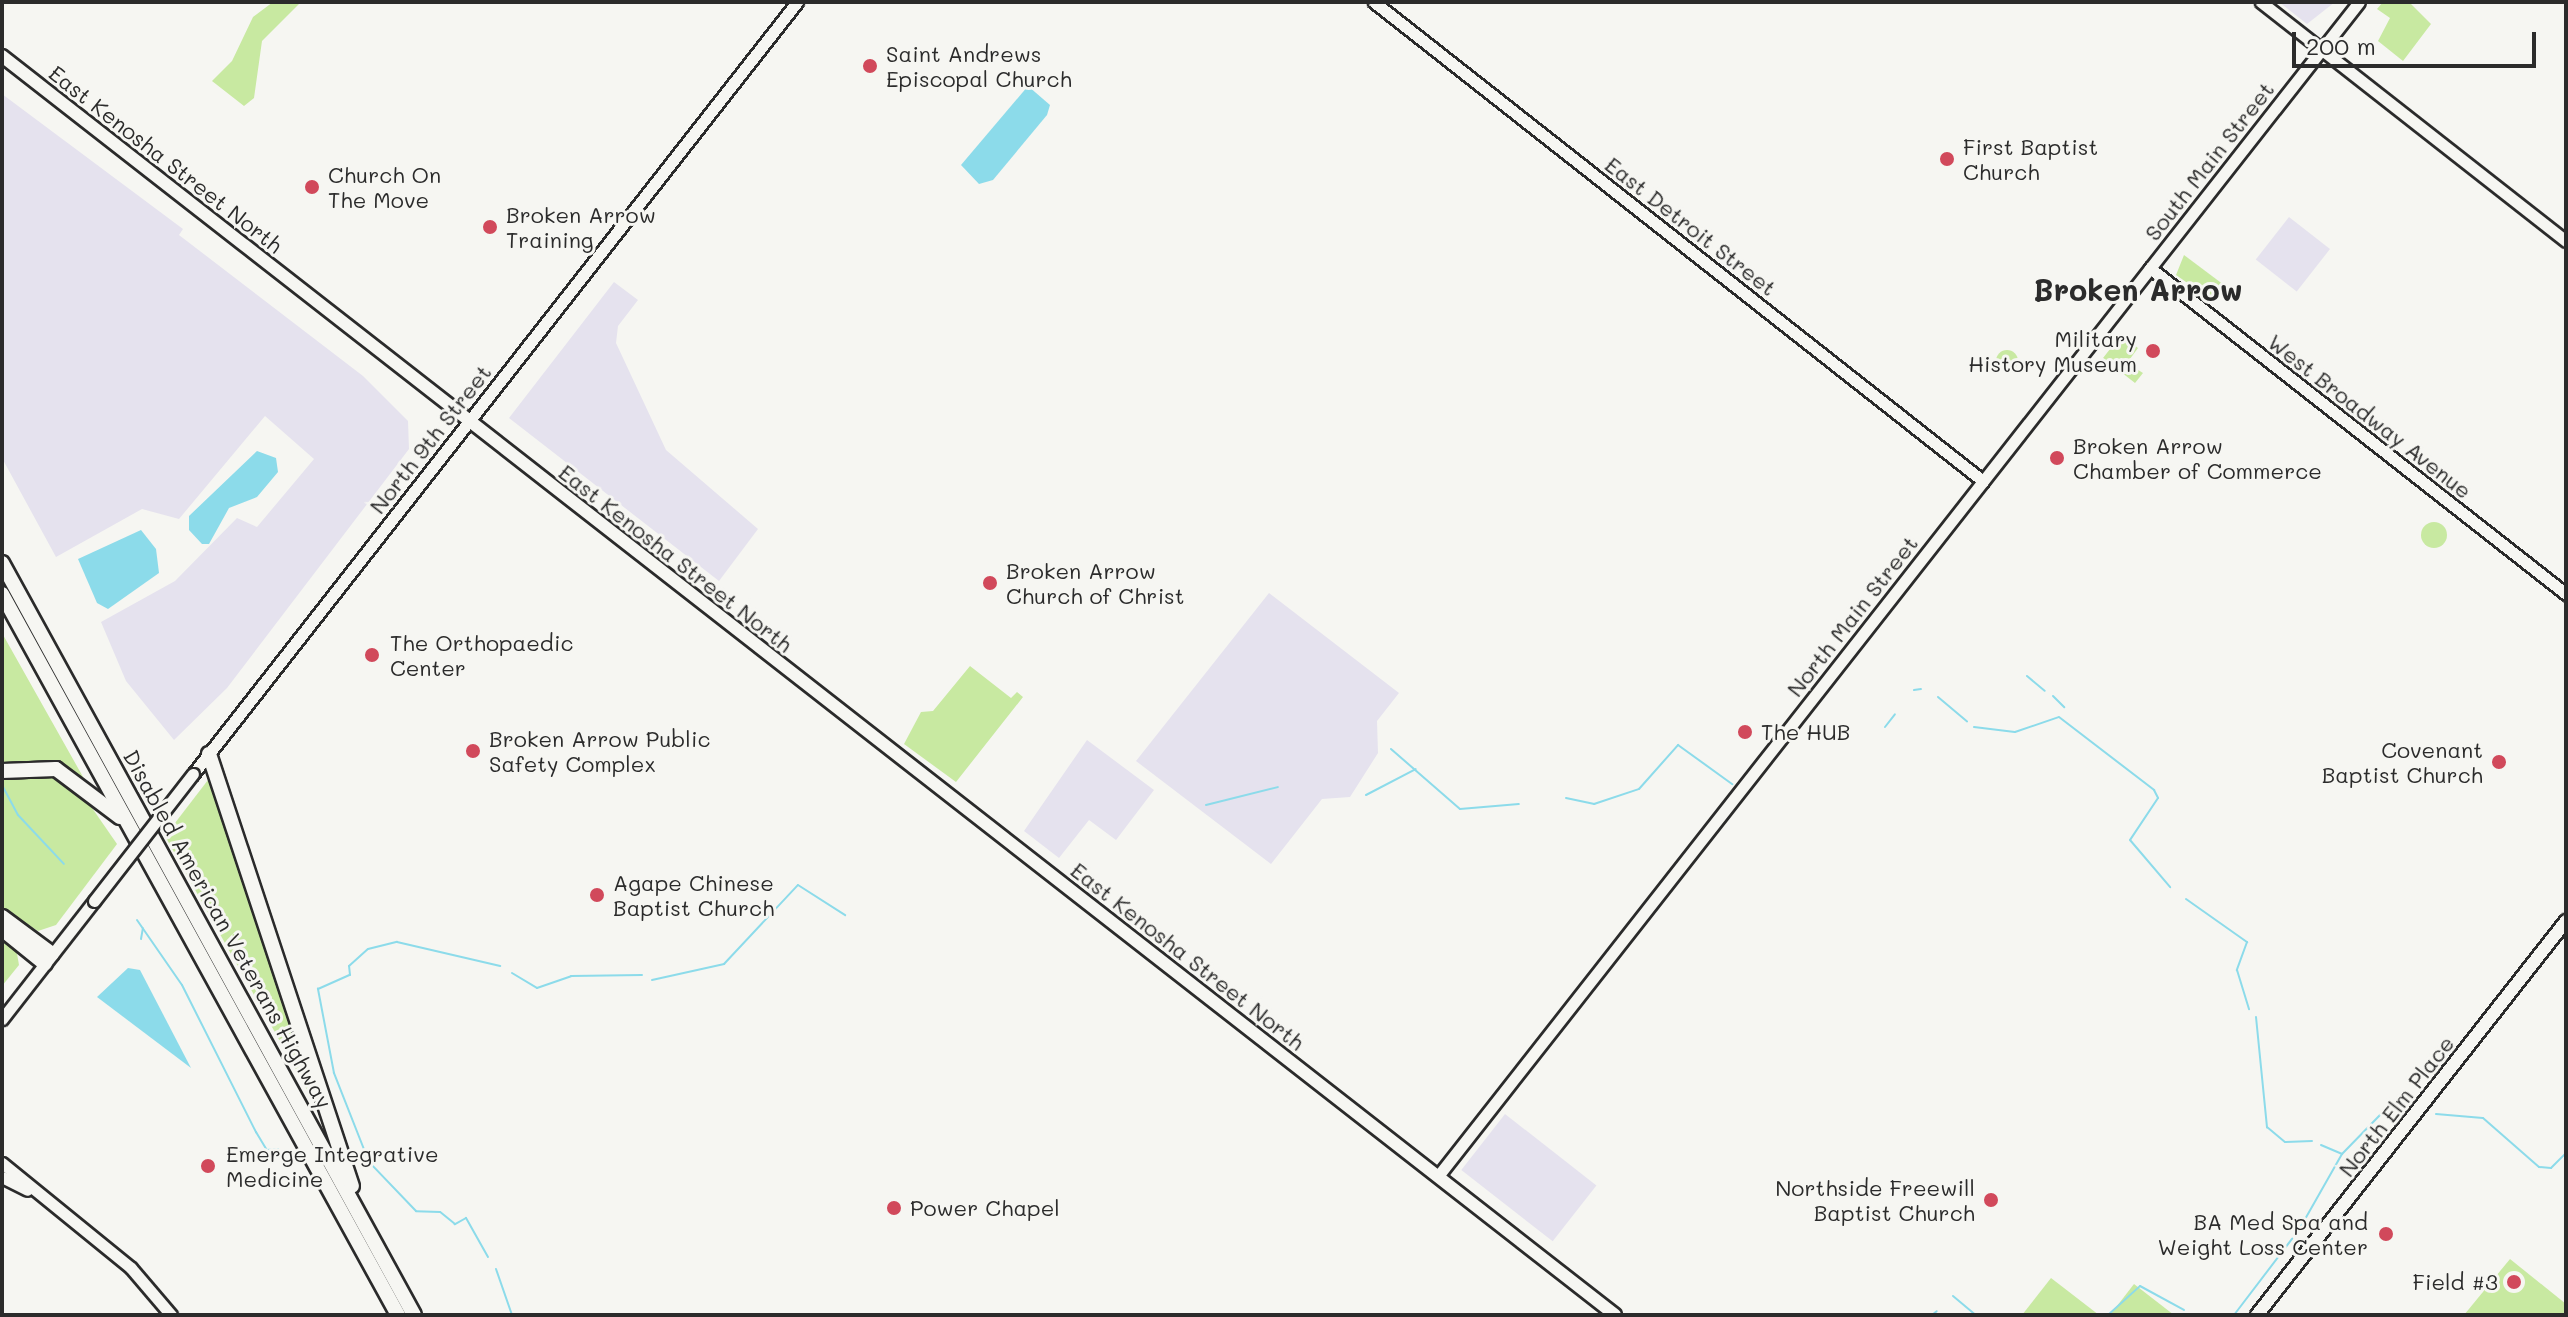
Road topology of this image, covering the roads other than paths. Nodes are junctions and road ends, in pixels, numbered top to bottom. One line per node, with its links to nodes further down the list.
1 (797, 2): 9 (main road, North 9th Street)
2 (1374, 2): 10 (main road, East Detroit Street)
3 (2261, 2): 5 (main road)
4 (2359, 2): 5 (main road, South Main Street)
5 (2322, 50): 7 (main road); 8 (main road, South Main Street)
6 (2, 56): 9 (main road, East Kenosha Street North)
7 (2566, 241)
8 (2150, 268): 10 (main road, North Main Street); 13 (main road, West Broadway Avenue)
9 (468, 422): 14 (main road, North 9th Street); 23 (main road, East Kenosha Street North)
10 (1983, 481): 23 (main road, North Main Street)
11 (2, 563): 26 (highway, Disabled American Veterans Highway)
12 (2, 594): 16 (highway, Disabled American Veterans Highway)
13 (2566, 594)
14 (209, 754): 20 (main road, North 9th Street, bridge); 26 (highway)
15 (2, 771): 16 (highway)
16 (128, 824): 28 (highway, Disabled American Veterans Highway)
17 (2, 917): 20 (highway)
18 (2566, 921): 31 (main road, North Elm Place)
19 (2, 929): 20 (highway)
20 (49, 959): 21 (main road)
21 (2, 1019)
22 (2, 1163): 25 (main road)
23 (1438, 1176): 30 (main road)
24 (2, 1177): 25 (main road)
25 (39, 1196): 27 (main road)
26 (369, 1231): 29 (highway, Disabled American Veterans Highway)
27 (171, 1315)
28 (398, 1315)
29 (414, 1315)
30 (1615, 1315)
31 (2257, 1315)

